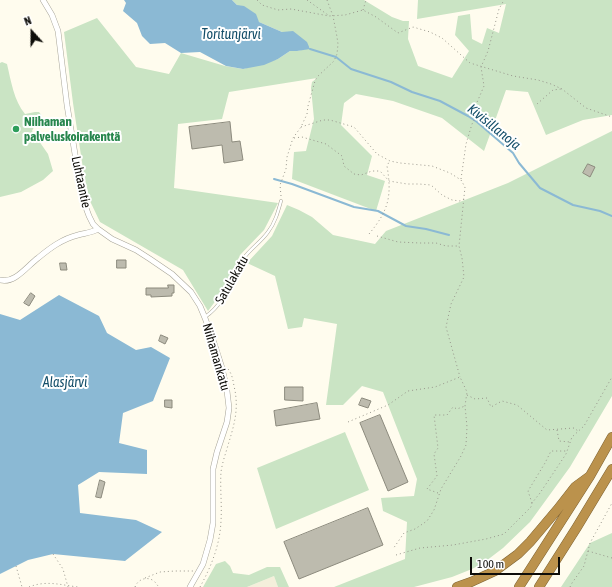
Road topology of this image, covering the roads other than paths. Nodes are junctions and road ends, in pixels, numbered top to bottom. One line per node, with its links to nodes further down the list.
1 (43, 0): 3 (street, Luhtaantie)
2 (281, 201): 6 (lane, Satulakatu)
3 (93, 224): 4 (street, Niihamankatu)
4 (98, 230): 5 (street); 6 (street, Niihamankatu)
5 (0, 280)
6 (205, 318): 10 (street, Niihamankatu)
7 (612, 437): 9 (highway)
8 (612, 469): 13 (highway)
9 (590, 476): 11 (highway); 12 (highway)
10 (190, 587)
11 (457, 587)
12 (519, 587)
13 (541, 587)

